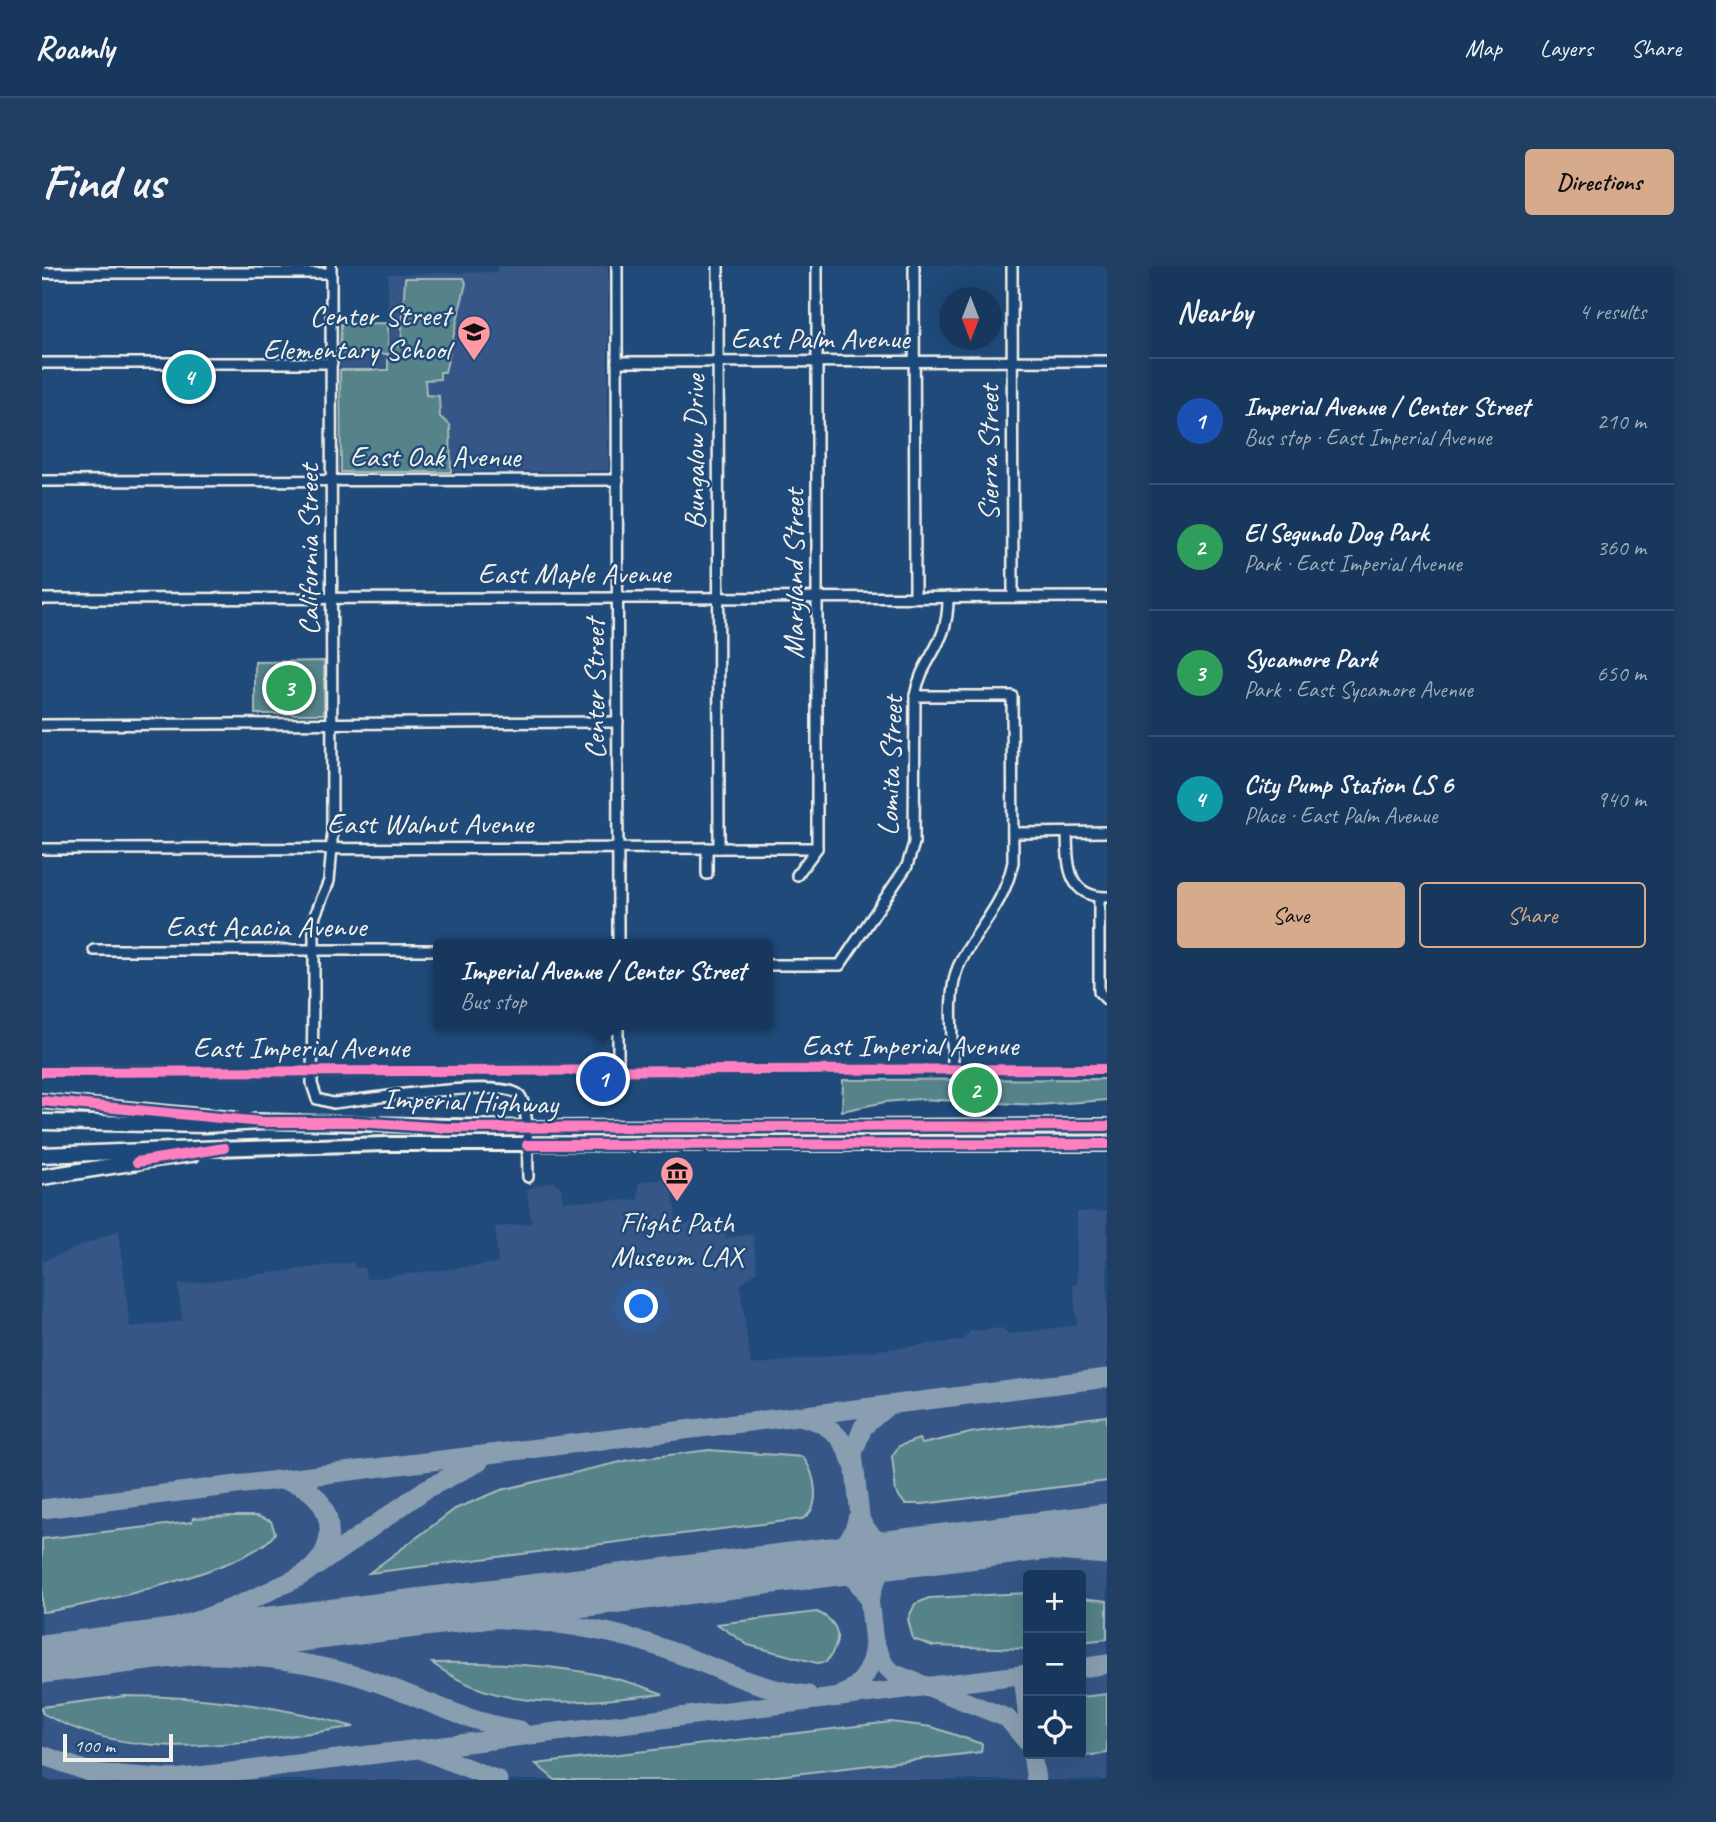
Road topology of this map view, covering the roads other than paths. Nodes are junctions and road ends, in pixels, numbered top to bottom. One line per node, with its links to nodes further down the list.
1 (617, 266): 9 (street, Center Street)
2 (718, 266): 15 (street, Bungalow Drive)
3 (817, 266): 10 (street, Maryland Street)
4 (914, 266): 11 (street)
5 (1012, 266): 12 (street, Sierra Street)
6 (331, 269): 7 (street); 14 (street, California Street)
7 (42, 273)
8 (1107, 361): 12 (street, East Palm Avenue)
9 (617, 362): 15 (street, East Palm Avenue); 16 (street, Center Street)
10 (817, 362): 11 (street, East Palm Avenue); 15 (street, East Palm Avenue); 26 (street, Maryland Street)
11 (915, 362): 12 (street, East Palm Avenue); 19 (street)
12 (1011, 362): 21 (street, Sierra Street)
13 (42, 363): 14 (street)
14 (332, 363): 18 (street, California Street)
15 (718, 363): 25 (street, Bungalow Drive)
16 (618, 480): 18 (street, East Oak Avenue); 24 (street, Center Street)
17 (42, 481): 18 (street, East Oak Avenue)
18 (332, 481): 23 (street, California Street)
19 (915, 597): 20 (street, East Maple Avenue); 26 (street, East Maple Avenue)
20 (948, 597): 21 (street, East Maple Avenue); 28 (street, Lomita Street)
21 (1013, 597): 22 (street, East Maple Avenue)
22 (1107, 597)
23 (333, 598): 24 (street, East Maple Avenue); 27 (street, East Maple Avenue); 31 (street, California Street)
24 (618, 598): 25 (street, East Maple Avenue); 29 (street, Center Street)
25 (718, 598): 26 (street, East Maple Avenue); 36 (street, Bungalow Drive)
26 (818, 598): 37 (street, Maryland Street)
27 (42, 599)
28 (915, 696): 33 (street); 48 (street, Lomita Street)
29 (618, 722): 31 (street); 39 (street, Center Street)
30 (42, 724): 31 (street)
31 (333, 724): 35 (street, California Street)
32 (1107, 832): 34 (street)
33 (1014, 833): 34 (street); 51 (street)
34 (1067, 833): 43 (street)
35 (332, 847): 38 (street, East Walnut Avenue); 39 (street, East Walnut Avenue); 46 (street, California Street)
36 (719, 848): 37 (street, East Walnut Avenue); 40 (street, East Walnut Avenue)
37 (817, 848): 42 (street)
38 (42, 849)
39 (619, 849): 40 (street, East Walnut Avenue); 44 (street, Center Street)
40 (707, 849): 41 (street)
41 (707, 874)
42 (797, 875)
43 (1103, 897): 49 (street)
44 (618, 939)
45 (94, 950): 46 (street, East Acacia Avenue)
46 (312, 950): 47 (street, East Acacia Avenue); 55 (street, California Street)
47 (433, 950)
48 (773, 965)
49 (1107, 1000)
50 (618, 1030): 53 (street)
51 (953, 1069): 52 (street, East Imperial Avenue); 53 (street, East Imperial Avenue)
52 (1107, 1069)
53 (618, 1070): 55 (street, East Imperial Avenue)
54 (42, 1072): 55 (street, East Imperial Avenue)
55 (312, 1072): 60 (street, California Street)
56 (42, 1101): 58 (main road, Imperial Highway)
57 (42, 1122): 58 (highway)
58 (262, 1122): 60 (main road, Imperial Highway)
59 (1107, 1126): 61 (main road, Imperial Highway)
60 (526, 1128): 61 (main road, Imperial Highway); 64 (street, California Street)
61 (952, 1128): 62 (main road)
62 (952, 1144): 63 (main road, Imperial Highway); 64 (main road, Imperial Highway)
63 (1107, 1144)
64 (527, 1145): 65 (main road, Imperial Highway); 70 (street, California Street)
65 (224, 1148): 66 (highway); 67 (main road, Imperial Highway)
66 (42, 1155)
67 (137, 1162): 68 (main road, Imperial Highway); 69 (highway)
68 (42, 1171)
69 (42, 1177)
70 (528, 1177)

